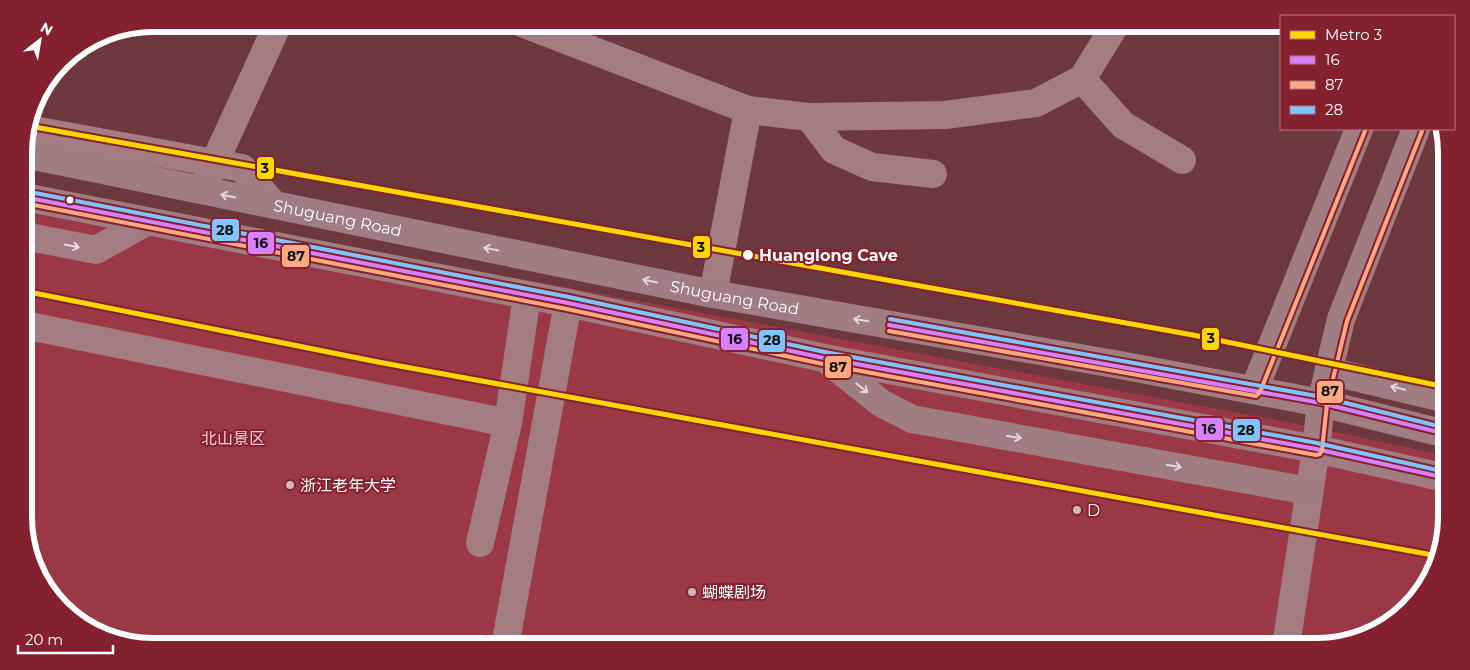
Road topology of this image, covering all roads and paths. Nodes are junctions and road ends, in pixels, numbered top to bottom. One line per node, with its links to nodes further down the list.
1 (274, 32): 12 (street)
2 (545, 32): 5 (street)
3 (1111, 32): 4 (street)
4 (1082, 79): 6 (street); 11 (street)
5 (748, 110): 6 (street); 19 (street)
6 (809, 117): 13 (street)
7 (36, 129): 12 (street)
8 (1359, 130): 25 (main road)
9 (1416, 130): 24 (main road)
10 (33, 156): 14 (main road, Shuguang Road)
11 (1182, 160)
12 (214, 163): 14 (street); 16 (street)
13 (933, 174)
14 (202, 190): 16 (main road, Shuguang Road, one-way to 14)
15 (33, 199): 17 (main road)
16 (274, 205): 19 (main road, Shuguang Road, one-way to 16)
17 (146, 222): 18 (street, one-way to 17); 20 (main road)
18 (33, 238)
19 (713, 294): 25 (main road, Shuguang Road, one-way to 19)
20 (527, 296): 21 (main road); 28 (street)
21 (568, 303): 23 (main road); 35 (street)
22 (33, 327): 28 (street)
23 (824, 358): 30 (main road); 32 (main road, one-way to 32)
24 (1329, 372): 26 (main road, one-way to 24); 27 (main road)
25 (1254, 390): 27 (main road, Shuguang Road)
26 (1438, 397)
27 (1321, 403): 29 (main road, Shuguang Road); 30 (main road)
28 (508, 423): 33 (street)
29 (1438, 432)
30 (1316, 449): 31 (main road); 32 (street)
31 (1438, 476)
32 (1309, 491): 34 (street)
33 (480, 543)
34 (1287, 637)
35 (507, 638)

